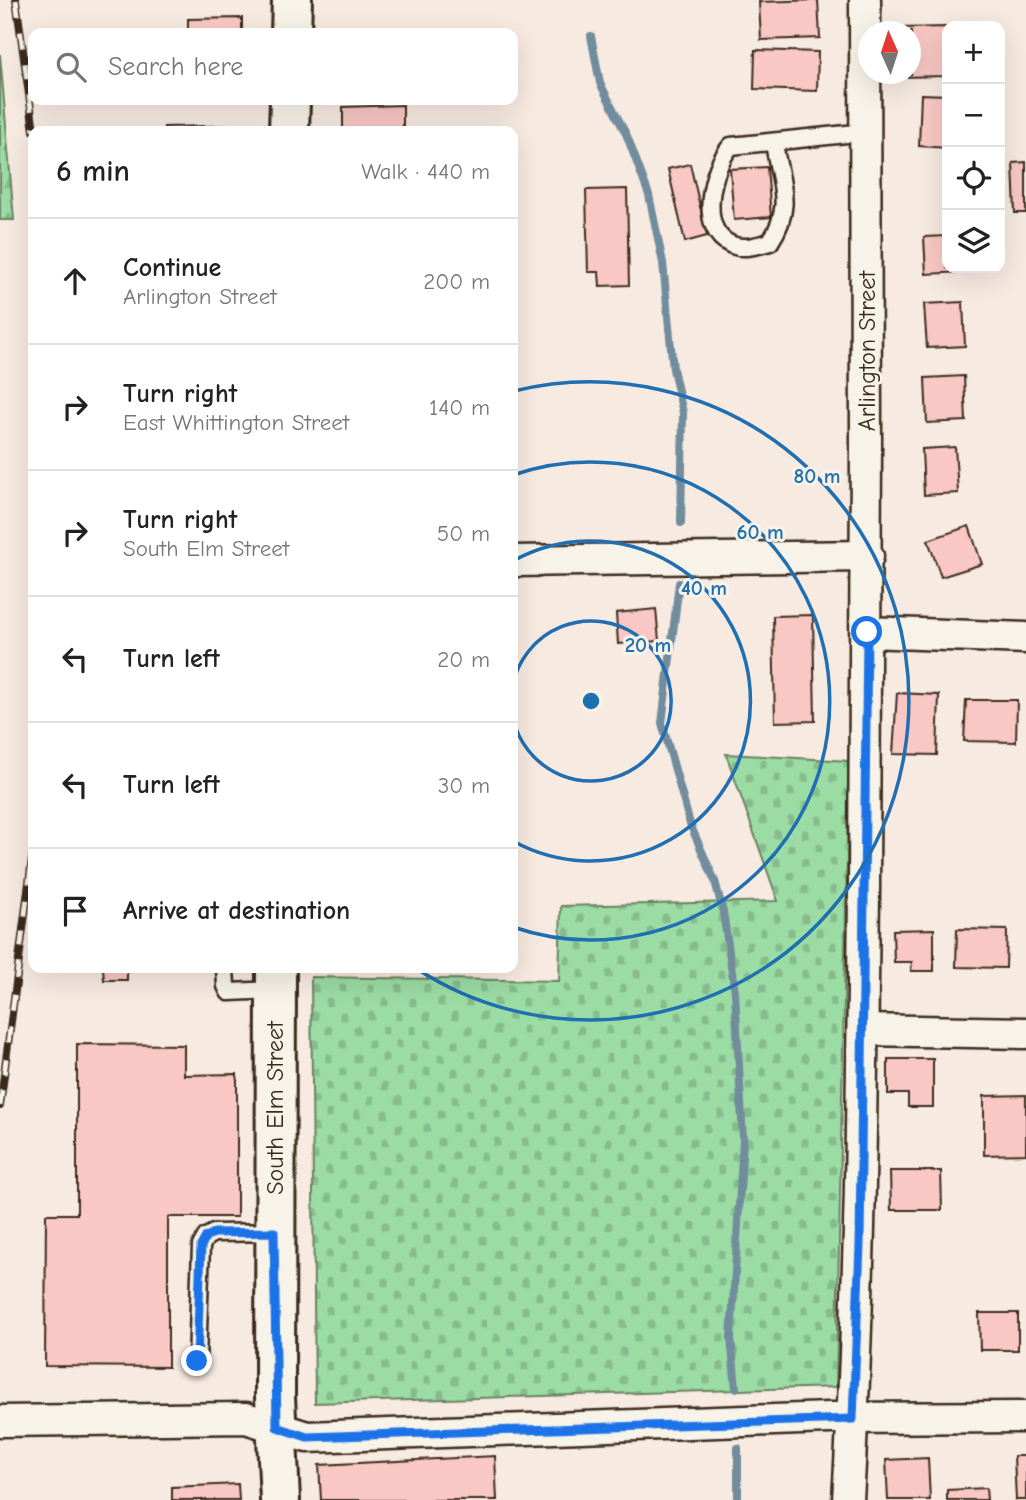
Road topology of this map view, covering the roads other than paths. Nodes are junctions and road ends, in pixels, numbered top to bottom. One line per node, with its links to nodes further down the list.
1 (292, 0): 3 (street)
2 (865, 0): 6 (street, Arlington Street)
3 (291, 28)
4 (290, 105): 5 (street)
5 (289, 126)
6 (866, 132): 7 (lane); 8 (street, Arlington Street)
7 (774, 142): 7 (lane)
8 (868, 556): 9 (street); 10 (street, Arlington Street)
9 (518, 561)
10 (867, 632): 11 (street); 14 (street, Arlington Street)
11 (1026, 638)
12 (225, 973): 13 (lane)
13 (276, 979): 16 (street, South Elm Street)
14 (863, 1030): 15 (street); 19 (street, Arlington Street)
15 (1026, 1032)
16 (274, 1232): 17 (lane); 21 (street, South Elm Street)
17 (197, 1361)
18 (1026, 1417): 19 (street)
19 (853, 1419): 21 (street); 23 (street, Arlington Street)
20 (0, 1421): 21 (street)
21 (277, 1427): 22 (street, South Elm Street)
22 (280, 1500)
23 (848, 1500)

